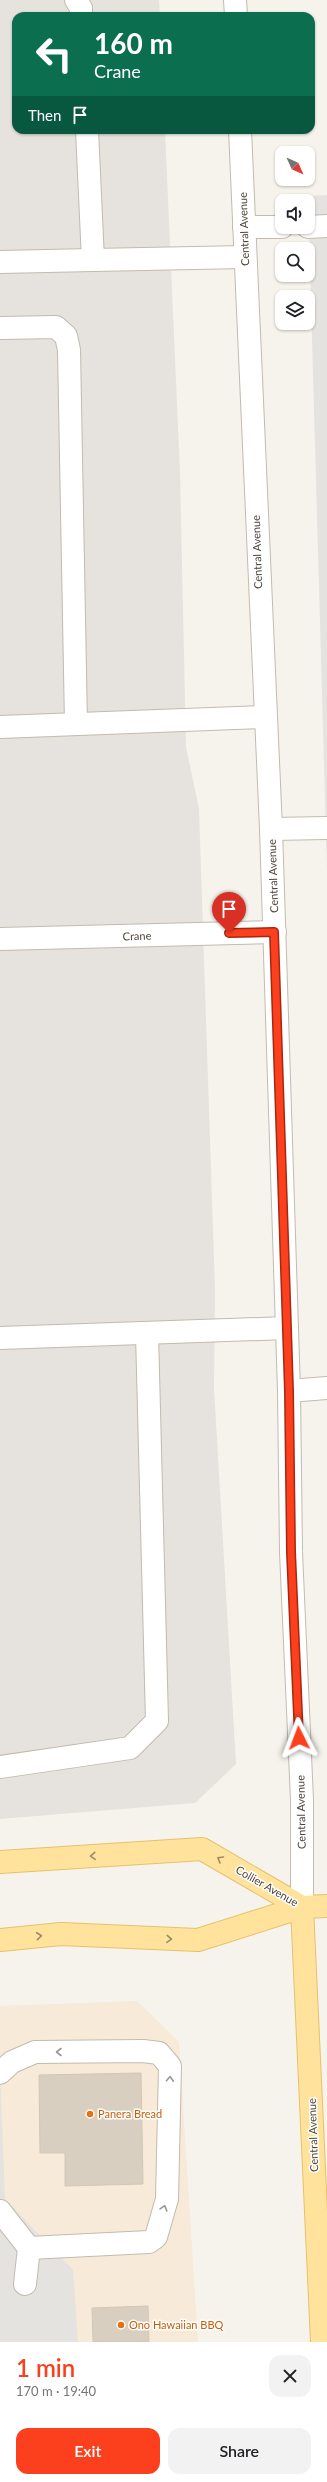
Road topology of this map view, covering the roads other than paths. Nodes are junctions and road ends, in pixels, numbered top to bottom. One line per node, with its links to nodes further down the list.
1 (76, 0): 3 (street)
2 (235, 0): 4 (street)
3 (81, 12)
4 (236, 12)
5 (87, 134): 12 (street)
6 (240, 134): 8 (street, Central Avenue)
7 (327, 226): 10 (street)
8 (244, 227): 9 (street); 11 (street, Central Avenue)
9 (275, 227)
10 (315, 227)
11 (245, 257): 12 (street); 15 (street, Central Avenue)
12 (93, 260): 13 (street)
13 (0, 262)
14 (0, 328): 16 (street)
15 (265, 717): 16 (street); 19 (street, Central Avenue)
16 (76, 724): 17 (street)
17 (0, 727)
18 (327, 828): 19 (street)
19 (271, 829): 20 (street, Central Avenue)
20 (274, 932): 21 (street, Crane); 22 (street, Central Avenue)
21 (0, 939)
22 (287, 1328): 23 (street); 26 (street, Central Avenue)
23 (147, 1333): 24 (street); 27 (street)
24 (0, 1338)
25 (327, 1388): 26 (street)
26 (289, 1391): 30 (street, Central Avenue)
27 (0, 1767)
28 (0, 1862): 30 (main road, Collier Avenue, one-way to 28)
29 (327, 1906): 30 (main road)
30 (302, 1907): 31 (main road, Collier Avenue, one-way to 30); 36 (main road, Central Avenue)
31 (0, 1940)
32 (0, 2073): 34 (street, one-way to 32)
33 (0, 2211): 34 (street)
34 (29, 2248): 35 (street)
35 (25, 2284)
36 (322, 2342)

